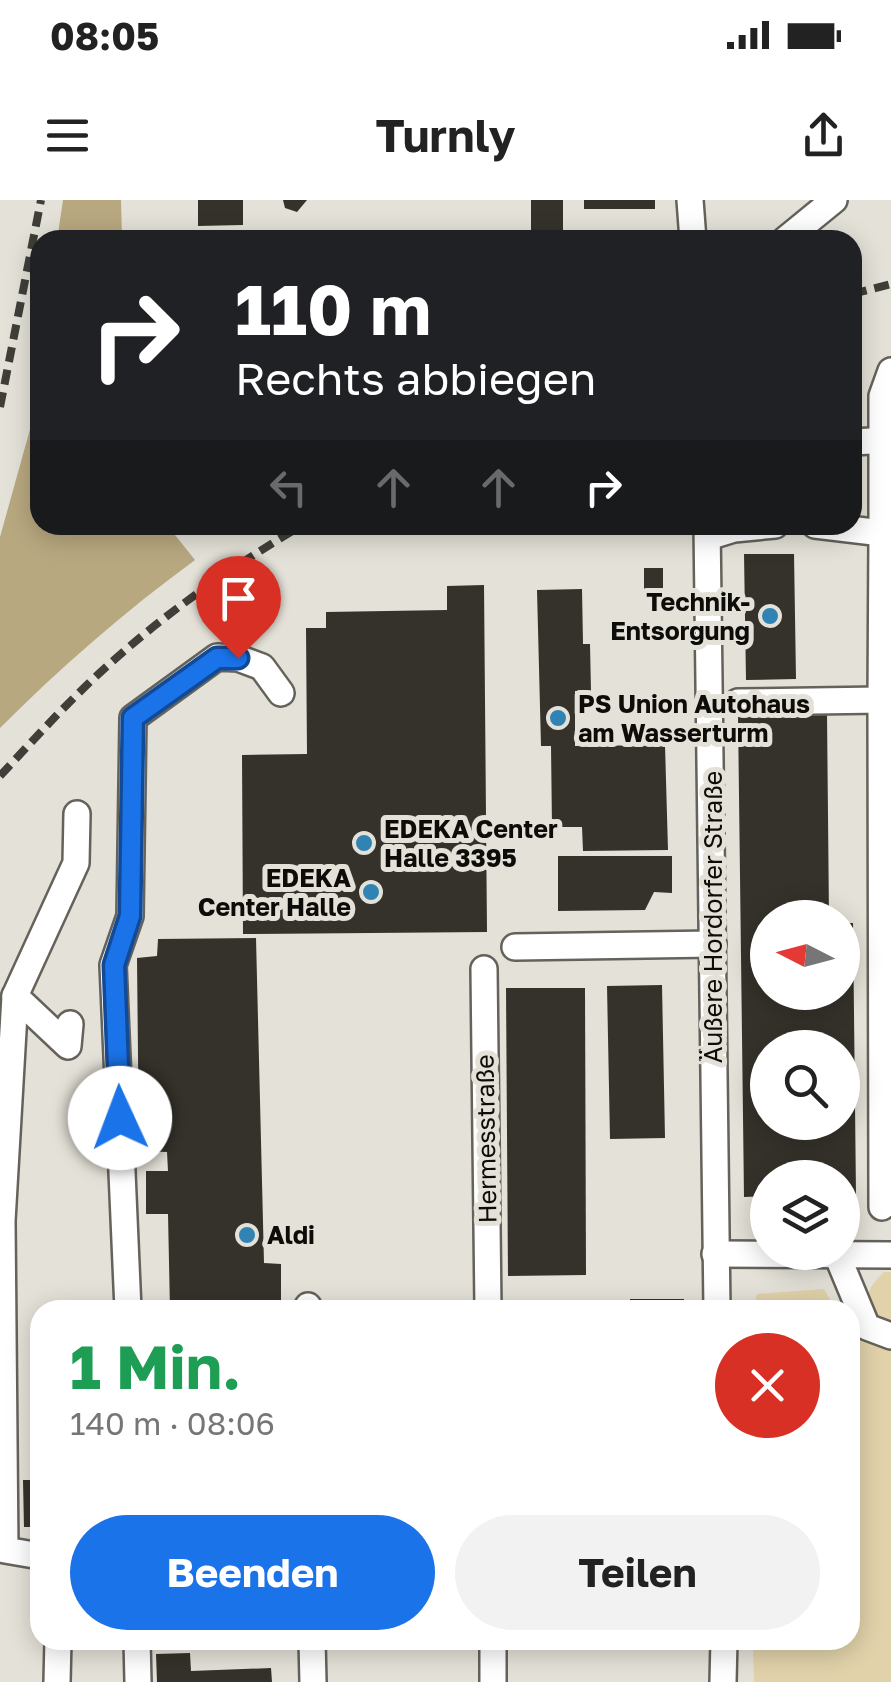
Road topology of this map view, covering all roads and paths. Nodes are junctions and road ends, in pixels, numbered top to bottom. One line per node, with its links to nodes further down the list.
1 (690, 200): 3 (street)
2 (834, 200): 4 (street)
3 (692, 230)
4 (798, 230)
5 (891, 370): 6 (street)
6 (886, 440): 7 (street)
7 (886, 533): 10 (street)
8 (707, 535): 13 (street, Äußere Hordorfer Straße)
9 (280, 693): 25 (street)
10 (886, 700): 11 (street); 18 (street)
11 (738, 702)
12 (77, 814): 16 (street)
13 (713, 944): 14 (street); 20 (street, Äußere Hordorfer Straße)
14 (516, 946)
15 (484, 969): 26 (street, Hermesstraße)
16 (15, 996): 17 (street); 31 (street)
17 (70, 1024)
18 (886, 1070): 19 (street)
19 (882, 1207)
20 (715, 1254): 21 (street); 27 (street, Äußere Hordorfer Straße)
21 (750, 1254)
22 (860, 1255): 23 (street)
23 (891, 1255)
24 (843, 1270): 28 (street)
25 (128, 1300)
26 (488, 1300)
27 (717, 1300)
28 (855, 1300)
29 (860, 1312): 30 (street)
30 (891, 1336)
31 (30, 1554)
32 (58, 1650): 37 (street)
33 (136, 1650): 38 (street)
34 (312, 1650): 39 (street)
35 (493, 1650): 40 (street)
36 (724, 1650): 41 (street)
37 (57, 1682)
38 (138, 1682)
39 (313, 1682)
40 (494, 1682)
41 (724, 1682)

